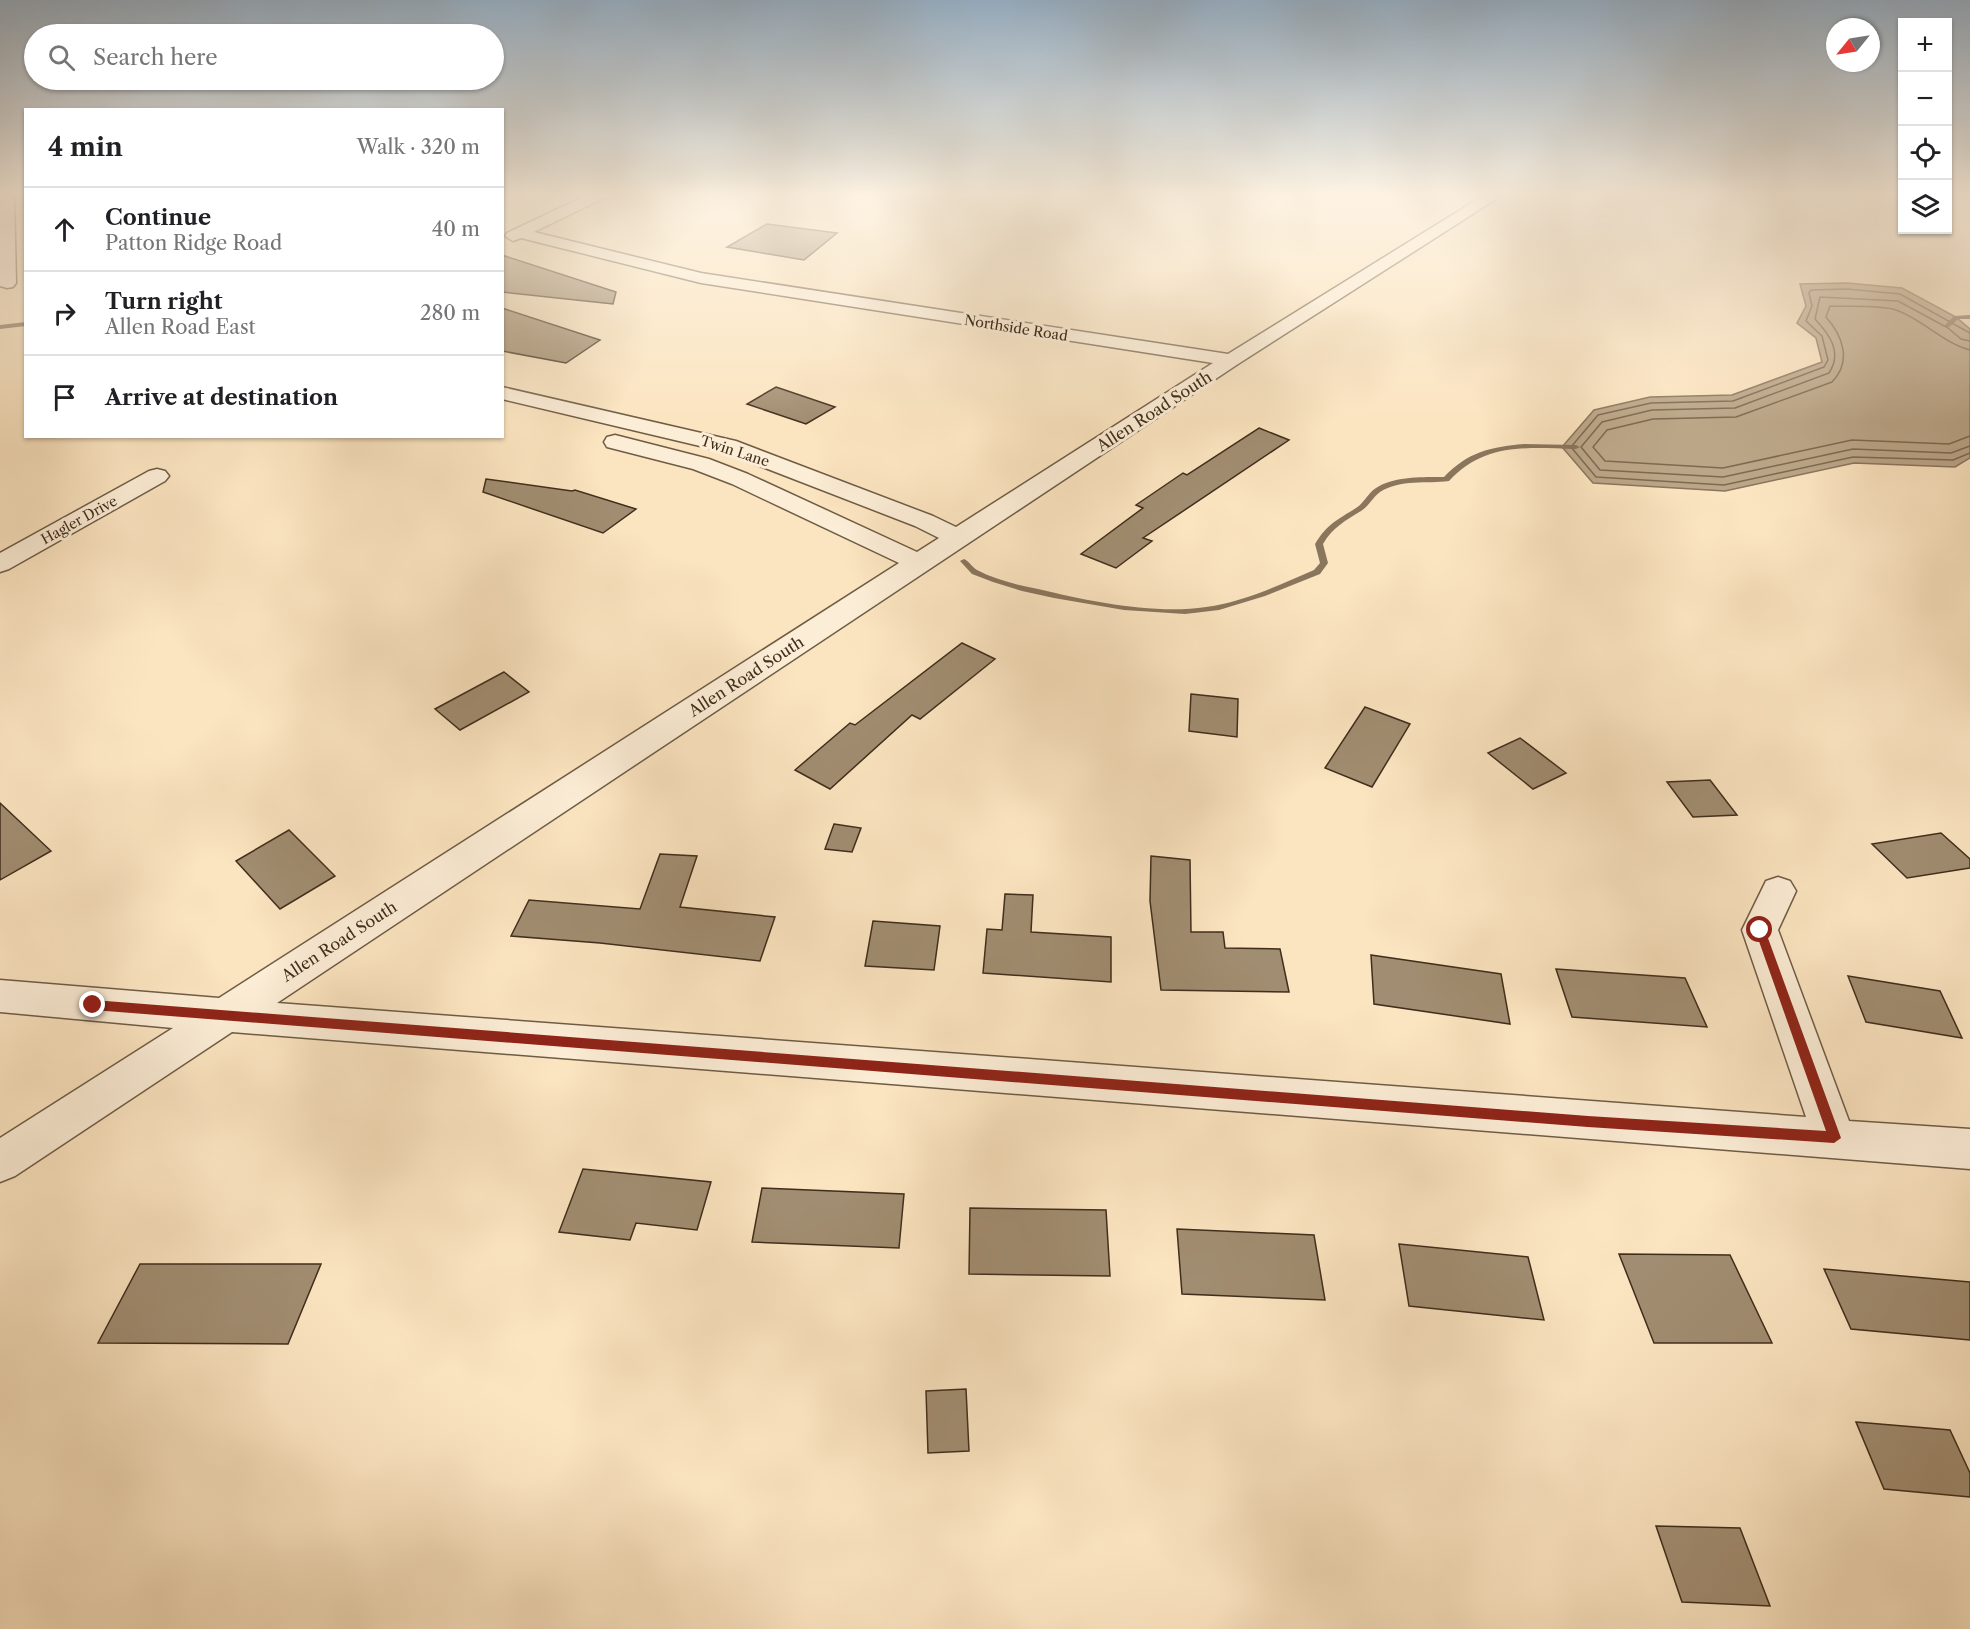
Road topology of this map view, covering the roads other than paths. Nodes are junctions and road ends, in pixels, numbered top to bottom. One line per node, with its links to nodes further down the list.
1 (6, 270): 4 (street)
2 (664, 270): 5 (street, Northside Road)
3 (1375, 270): 5 (street, Allen Road South)
4 (7, 283)
5 (1231, 360): 9 (street, Allen Road South)
6 (504, 393): 9 (street, Twin Lane)
7 (504, 415): 11 (street, Twin Lane)
8 (158, 476): 10 (street, Hagler Drive)
9 (958, 538): 11 (street, Allen Road South)
10 (0, 564)
11 (921, 564): 14 (street, Allen Road South)
12 (1778, 891): 15 (street)
13 (0, 996): 14 (street)
14 (228, 1014): 15 (street); 17 (street, Allen Road South)
15 (1834, 1138): 16 (street)
16 (1970, 1149)
17 (0, 1162)

